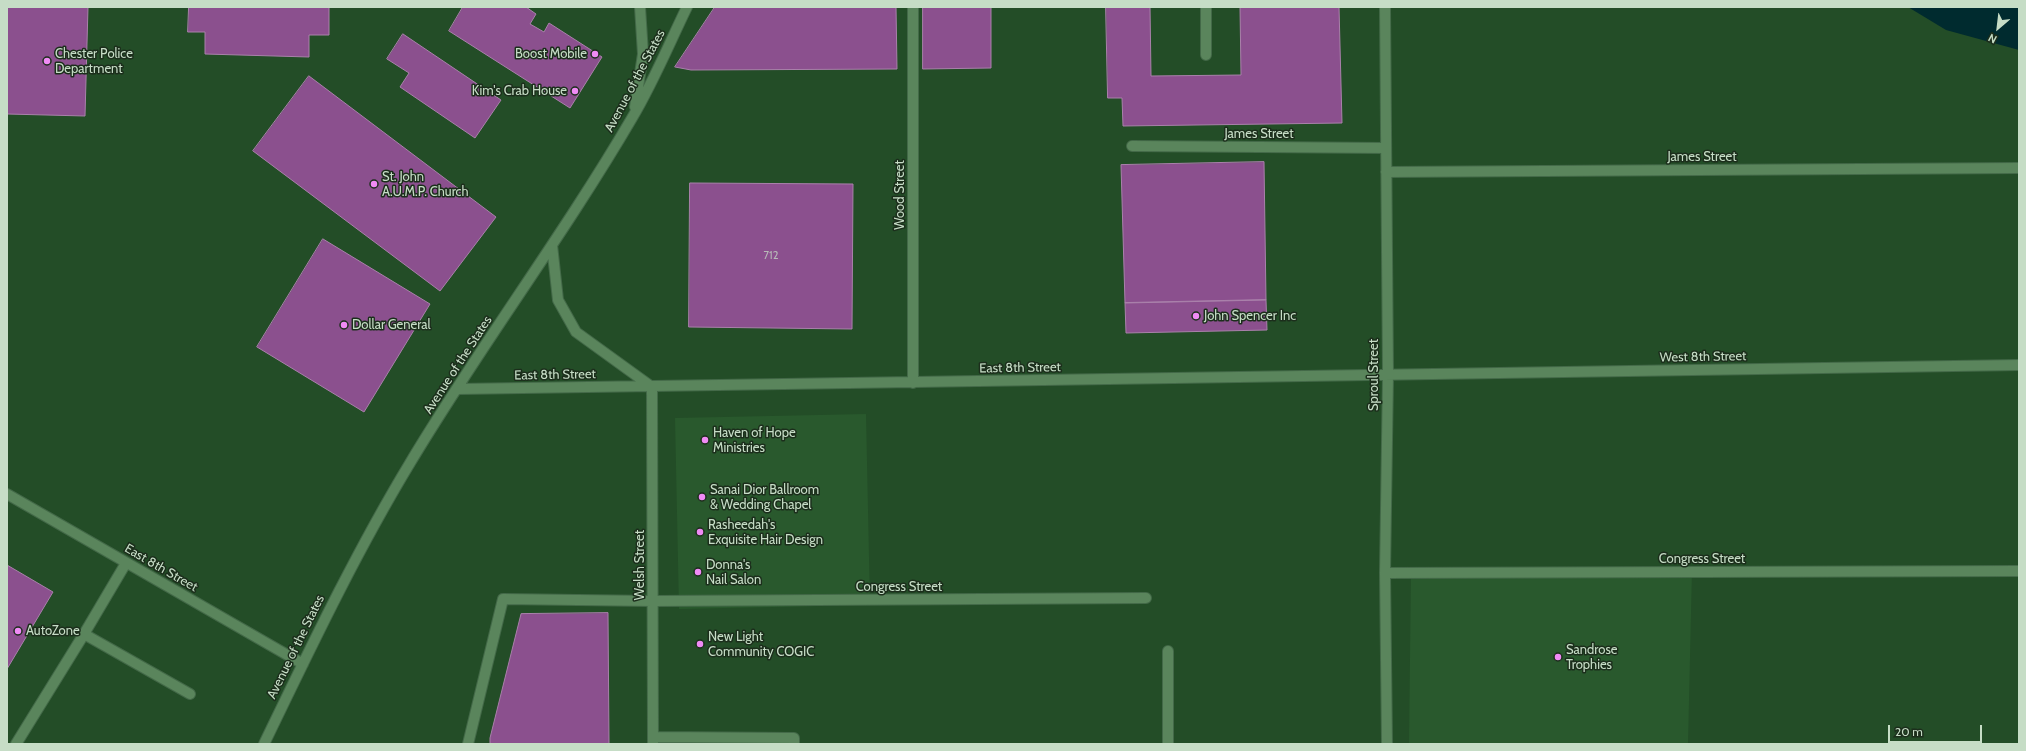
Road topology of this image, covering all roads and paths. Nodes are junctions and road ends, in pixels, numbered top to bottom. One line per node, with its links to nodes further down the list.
1 (640, 7): 7 (street)
2 (687, 7): 7 (street, Avenue of the States)
3 (913, 7): 15 (street, Wood Street)
4 (1206, 7): 6 (street)
5 (1385, 7): 9 (street, Sproul Street)
6 (1206, 55)
7 (633, 117): 12 (street, Avenue of the States)
8 (1132, 146): 9 (street, James Street)
9 (1386, 148): 11 (street, Sproul Street)
10 (2019, 168): 11 (street, James Street)
11 (1386, 172): 14 (street, Sproul Street)
12 (552, 245): 16 (street, East 8th Street); 17 (street, Avenue of the States)
13 (2019, 365): 14 (street, West 8th Street)
14 (1388, 375): 15 (street, East 8th Street); 21 (street, Sproul Street)
15 (913, 383): 16 (street, East 8th Street)
16 (652, 387): 17 (street, East 8th Street); 23 (street, Welsh Street)
17 (458, 389): 26 (street, Avenue of the States)
18 (7, 494): 19 (street, East 8th Street)
19 (126, 563): 24 (street); 26 (street, East 8th Street)
20 (2019, 571): 21 (street, Congress Street)
21 (1386, 573): 34 (street, Sproul Street)
22 (1146, 598): 23 (street, Congress Street)
23 (653, 601): 28 (street, Welsh Street); 31 (street, Congress Street)
24 (84, 634): 27 (street); 29 (street)
25 (1168, 651): 33 (street)
26 (302, 664): 30 (street, Avenue of the States)
27 (190, 694)
28 (654, 741): 32 (street)
29 (16, 744)
30 (264, 744)
31 (468, 744)
32 (794, 744)
33 (1168, 744)
34 (1386, 744)

